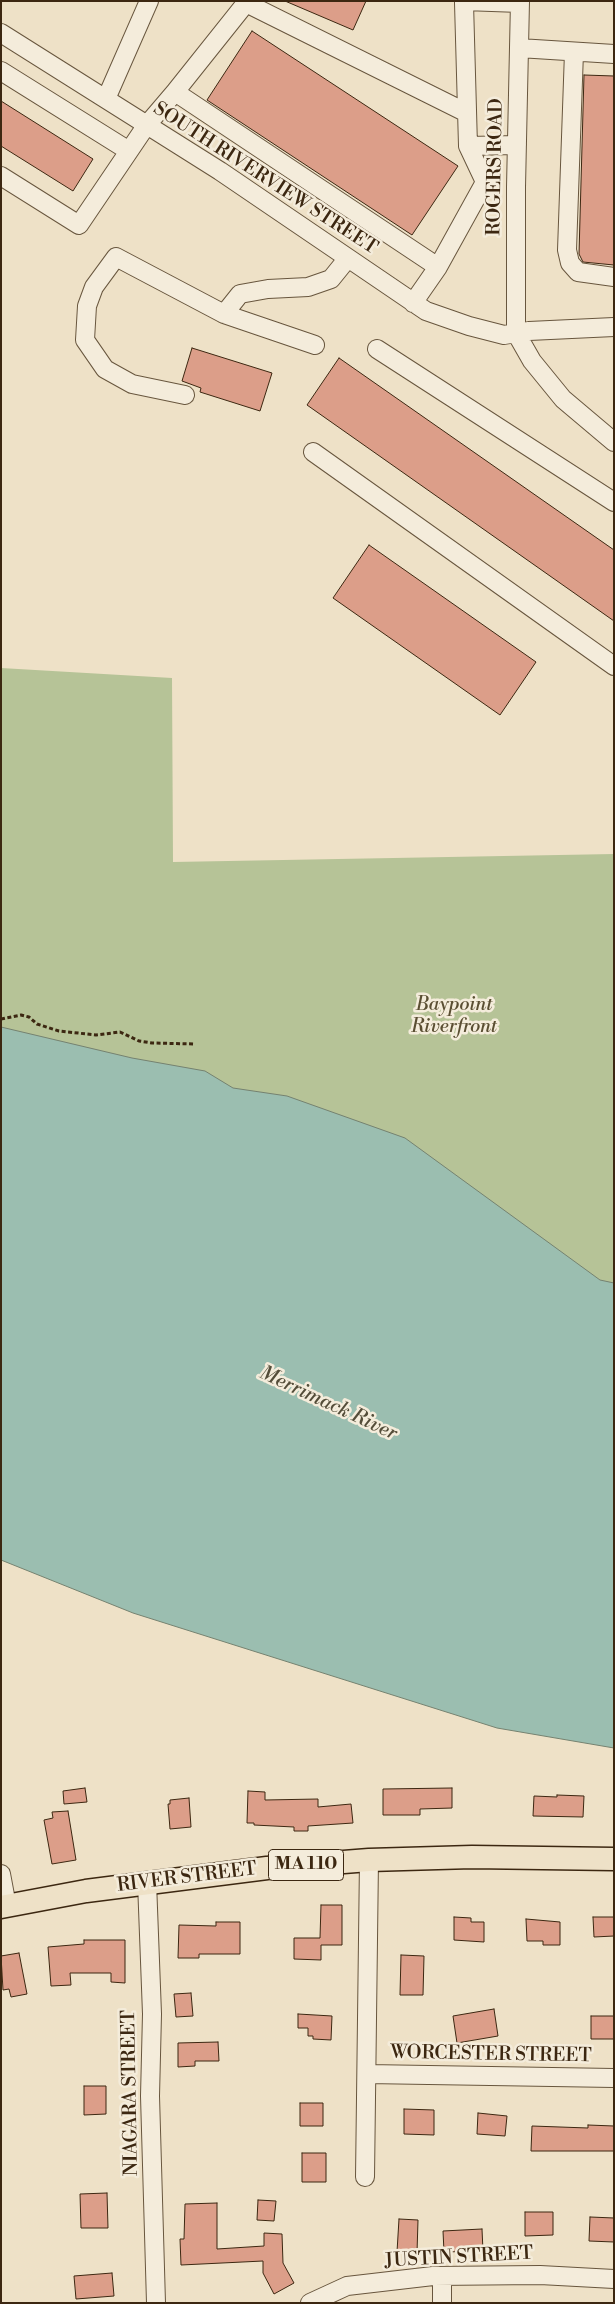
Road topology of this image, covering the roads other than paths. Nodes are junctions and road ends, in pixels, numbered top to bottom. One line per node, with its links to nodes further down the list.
1 (149, 1): 10 (street)
2 (464, 2): 3 (street); 11 (street)
3 (520, 2): 5 (street, ROGERS ROAD)
4 (1, 33): 10 (street, SOUTH RIVERVIEW STREET)
5 (519, 48): 6 (street); 13 (street, ROGERS ROAD)
6 (574, 52): 7 (street); 19 (street)
7 (614, 54)
8 (1, 71): 15 (street)
9 (175, 92): 11 (street); 12 (street); 18 (street)
10 (106, 99): 12 (street, SOUTH RIVERVIEW STREET)
11 (467, 113): 14 (street)
12 (146, 126): 15 (street); 17 (street, SOUTH RIVERVIEW STREET)
13 (517, 145): 14 (street); 23 (street, ROGERS ROAD)
14 (468, 146): 18 (street)
15 (129, 151): 16 (street)
16 (1, 176)
17 (348, 258): 20 (street, SOUTH RIVERVIEW STREET); 21 (street)
18 (438, 268): 20 (street)
19 (614, 277)
20 (413, 303): 23 (street, SOUTH RIVERVIEW STREET)
21 (224, 314): 24 (street); 26 (street)
22 (614, 327): 23 (street, SOUTH RIVERVIEW STREET)
23 (516, 332): 27 (street)
24 (315, 344)
25 (378, 349): 29 (street)
26 (186, 394)
27 (614, 442)
28 (313, 452): 30 (street)
29 (614, 502)
30 (614, 666)
31 (614, 1859): 32 (main road, RIVER STREET / MA 110)
32 (370, 1860): 34 (main road, RIVER STREET / MA 110); 36 (street)
33 (1, 1874): 35 (street)
34 (147, 1882): 35 (main road, RIVER STREET / MA 110); 41 (street, NIAGARA STREET)
35 (4, 1906)
36 (368, 2074): 37 (street, WORCESTER STREET); 38 (street)
37 (614, 2078)
38 (365, 2177)
39 (442, 2276): 40 (street, JUSTIN STREET); 42 (street, JUSTIN STREET); 43 (street)
40 (614, 2279)
41 (156, 2303)
42 (310, 2303)
43 (442, 2303)

